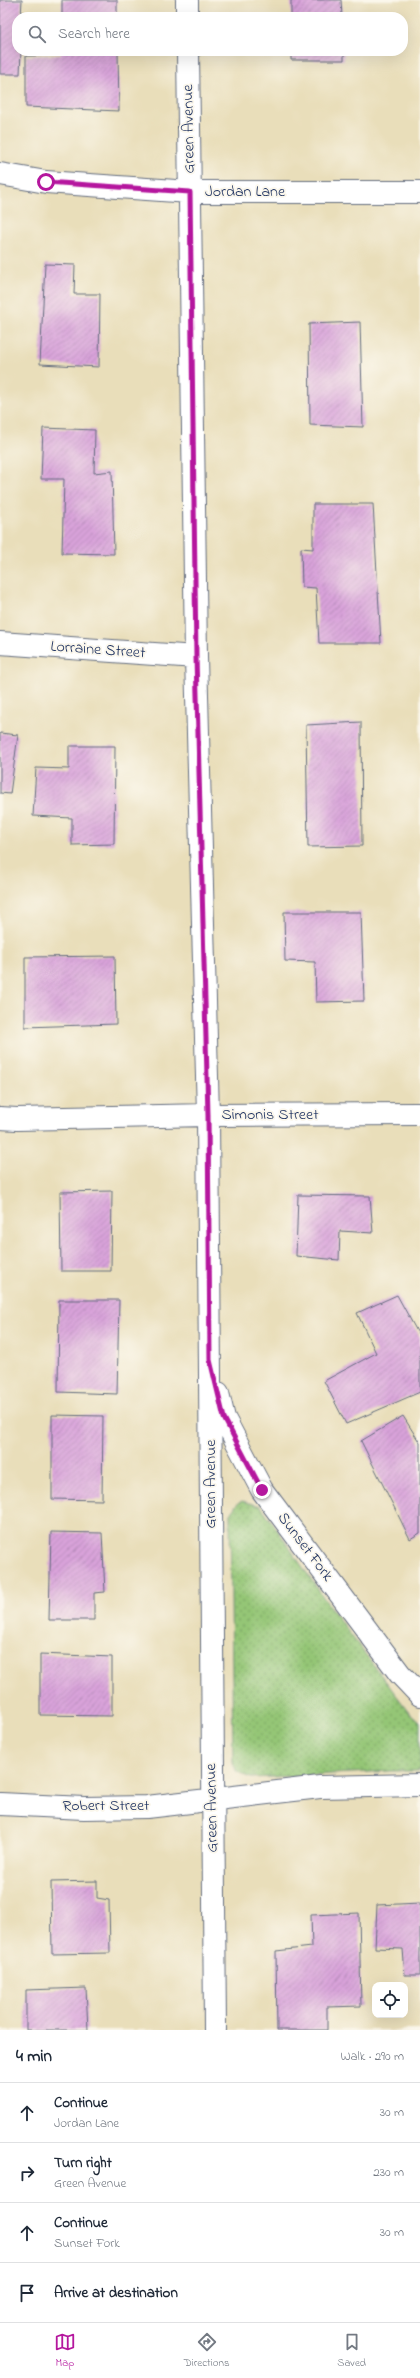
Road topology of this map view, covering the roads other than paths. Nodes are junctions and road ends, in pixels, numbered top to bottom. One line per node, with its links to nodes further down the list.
1 (187, 0): 2 (street)
2 (187, 12)
3 (188, 56): 5 (street, Green Avenue)
4 (0, 174): 5 (street, Jordan Lane)
5 (190, 192): 6 (street, Jordan Lane); 8 (street, Green Avenue)
6 (420, 192)
7 (0, 643): 8 (street, Lorraine Street)
8 (196, 657): 10 (street, Green Avenue)
9 (420, 1114): 10 (street, Simonis Street)
10 (208, 1115): 11 (street, Simonis Street); 12 (street, Green Avenue)
11 (0, 1118)
12 (210, 1360): 13 (street, Sunset Fork); 15 (street, Green Avenue)
13 (420, 1695)
14 (420, 1785): 15 (street)
15 (212, 1800): 16 (street, Robert Street); 17 (street, Green Avenue)
16 (0, 1804)
17 (215, 2030)

